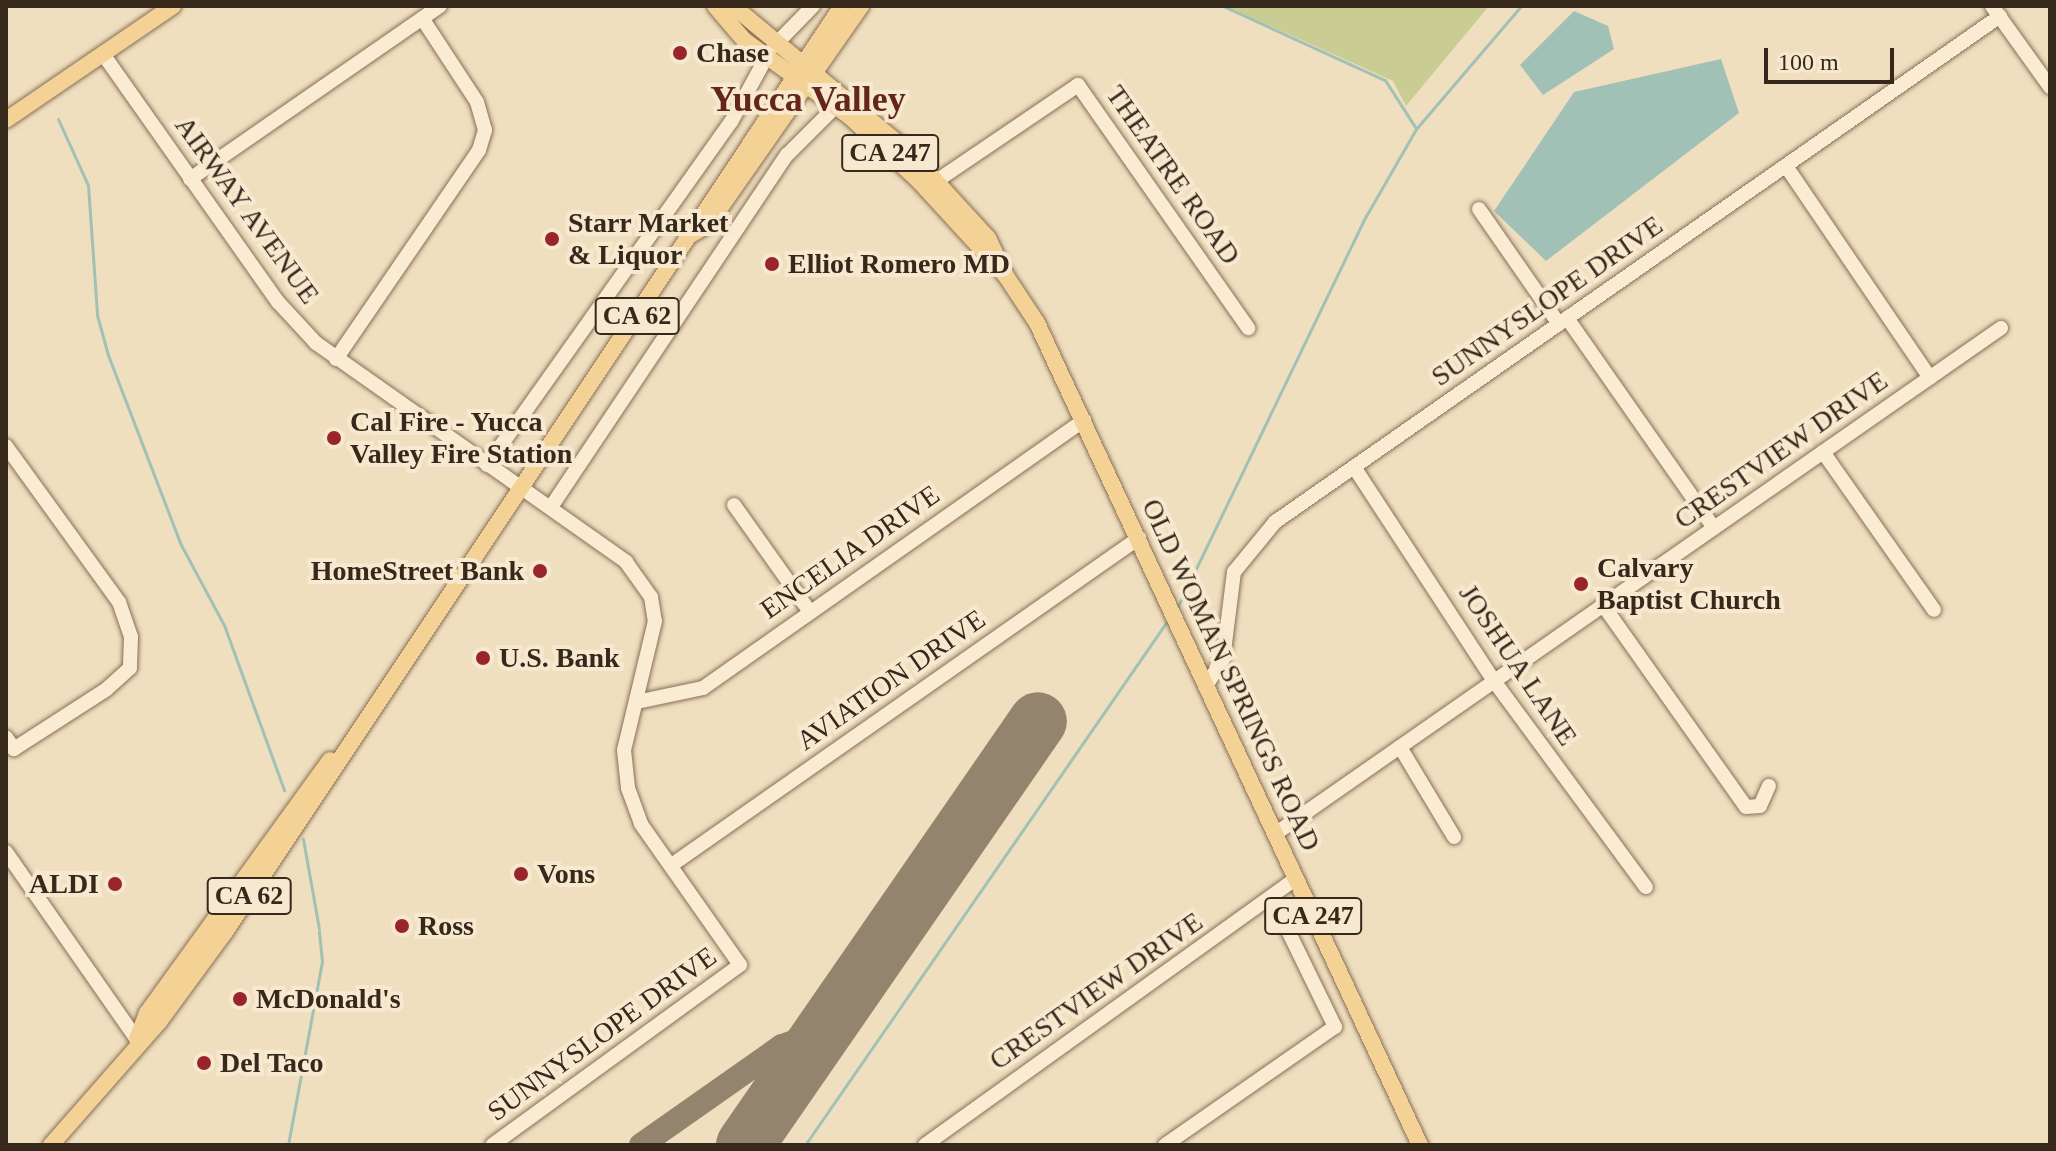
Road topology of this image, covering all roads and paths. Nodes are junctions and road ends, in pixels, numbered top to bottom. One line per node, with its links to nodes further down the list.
1 (173, 6): 11 (main road)
2 (440, 6): 9 (street)
3 (715, 6): 10 (main road)
4 (733, 6): 10 (main road)
5 (813, 6): 10 (street)
6 (842, 6): 12 (main road, CA 62)
7 (861, 6): 12 (main road, CA 62)
8 (1996, 11): 13 (street); 16 (street, SUNNYSLOPE DRIVE)
9 (422, 18): 17 (street); 23 (street)
10 (770, 52): 12 (main road); 28 (street)
11 (103, 54): 15 (main road); 17 (street, AIRWAY AVENUE)
12 (803, 75): 14 (main road, OLD WOMAN SPRINGS ROAD / CA 247); 18 (main road, OLD WOMAN SPRINGS ROAD / CA 247); 30 (main road, CA 62)
13 (2050, 87)
14 (836, 106): 18 (main road, OLD WOMAN SPRINGS ROAD / CA 247); 32 (street)
15 (6, 120)
16 (1786, 166): 20 (street, SUNNYSLOPE DRIVE); 24 (street)
17 (190, 179): 23 (street, AIRWAY AVENUE)
18 (932, 184): 21 (street, THEATRE ROAD); 25 (main road, OLD WOMAN SPRINGS ROAD / CA 247)
19 (1479, 209): 20 (street)
20 (1563, 321): 29 (street, SUNNYSLOPE DRIVE); 33 (street)
21 (1248, 328)
22 (2001, 328): 24 (street, CRESTVIEW DRIVE)
23 (336, 359): 28 (street, AIRWAY AVENUE)
24 (1930, 378): 27 (street, CRESTVIEW DRIVE)
25 (1084, 420): 34 (main road, OLD WOMAN SPRINGS ROAD / CA 247); 37 (street, ENCELIA DRIVE)
26 (6, 446): 41 (street)
27 (1823, 452): 33 (street, CRESTVIEW DRIVE); 36 (street)
28 (487, 465): 30 (street, AIRWAY AVENUE)
29 (1354, 467): 38 (street, JOSHUA LANE); 39 (street, SUNNYSLOPE DRIVE)
30 (521, 486): 32 (street, AIRWAY AVENUE); 52 (main road, CA 62)
31 (734, 505): 37 (street)
32 (551, 507): 40 (street, AIRWAY AVENUE)
33 (1714, 528): 35 (street, CRESTVIEW DRIVE)
34 (1139, 538): 39 (main road, OLD WOMAN SPRINGS ROAD / CA 247); 47 (street, AVIATION DRIVE)
35 (1603, 605): 38 (street, CRESTVIEW DRIVE); 43 (street)
36 (1934, 610)
37 (810, 612): 40 (street, ENCELIA DRIVE)
38 (1494, 681): 42 (street, CRESTVIEW DRIVE); 49 (street, JOSHUA LANE)
39 (1206, 686): 44 (main road, OLD WOMAN SPRINGS ROAD / CA 247)
40 (637, 702): 47 (street, AIRWAY AVENUE)
41 (10, 743)
42 (1400, 747): 44 (street, CRESTVIEW DRIVE); 45 (street)
43 (1769, 786)
44 (1275, 834): 48 (main road, OLD WOMAN SPRINGS ROAD / CA 247)
45 (1454, 837)
46 (6, 852): 52 (street)
47 (673, 864): 51 (street, AIRWAY AVENUE)
48 (1296, 878): 50 (street, CRESTVIEW DRIVE); 57 (main road, OLD WOMAN SPRINGS ROAD / CA 247)
49 (1646, 887)
50 (1272, 898): 55 (street, CRESTVIEW DRIVE); 56 (street)
51 (740, 965): 54 (street, SUNNYSLOPE DRIVE)
52 (137, 1040): 53 (main road, CA 62)
53 (51, 1145)
54 (492, 1145)
55 (925, 1145)
56 (1165, 1145)
57 (1420, 1145)

